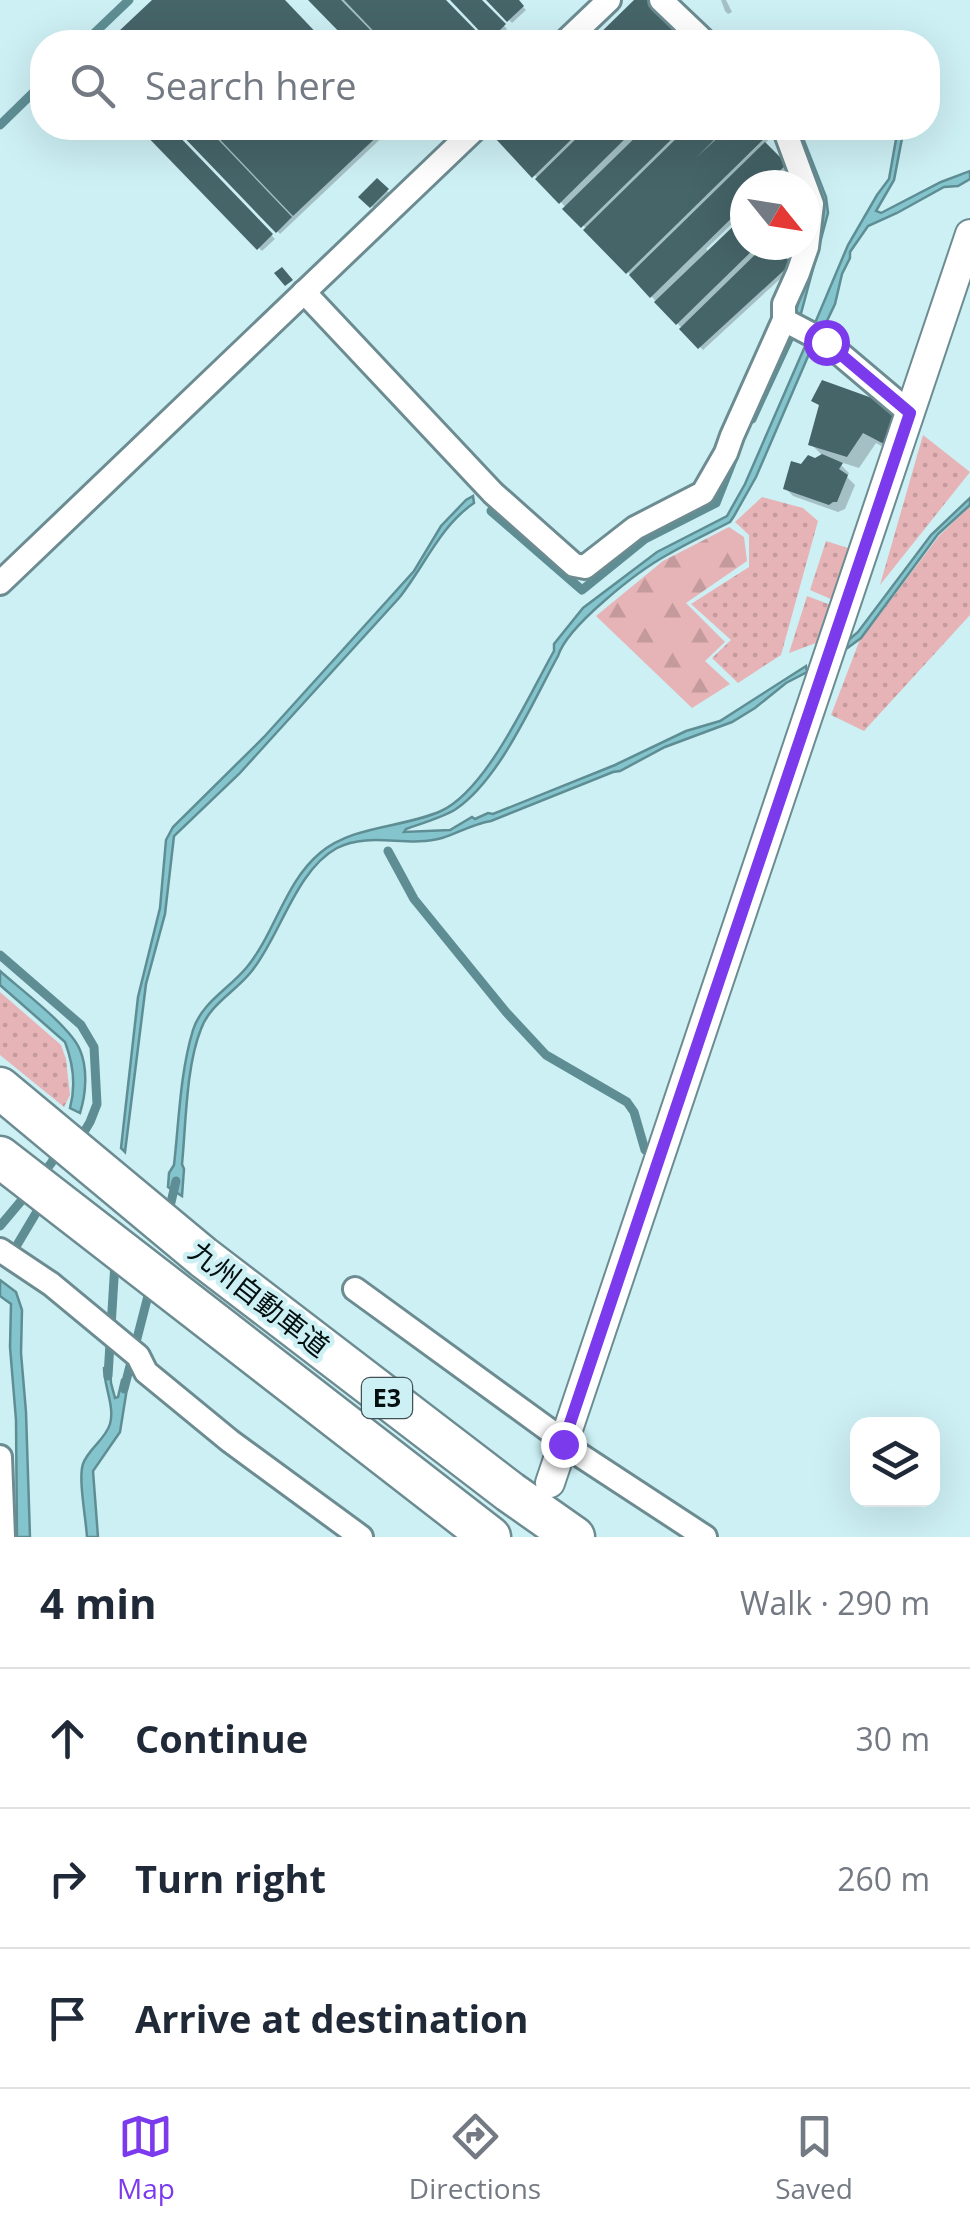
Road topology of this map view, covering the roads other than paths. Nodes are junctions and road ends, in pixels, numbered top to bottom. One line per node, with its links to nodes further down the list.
1 (609, 0): 3 (street)
2 (662, 0): 4 (street)
3 (577, 30)
4 (693, 30)
5 (463, 140): 8 (street)
6 (788, 140): 9 (street)
7 (970, 234): 10 (street)
8 (304, 292): 9 (street); 11 (street)
9 (784, 320): 10 (street)
10 (910, 413): 16 (street)
11 (0, 584)
12 (14, 1100): 22 (highway, 九州自動車道 / E3)
13 (0, 1157): 21 (highway, 九州自動車道 / E3)
14 (0, 1250): 20 (street)
15 (355, 1288): 16 (street)
16 (564, 1443): 18 (street); 23 (street)
17 (0, 1456): 19 (street)
18 (550, 1483)
19 (3, 1537)
20 (361, 1537)
21 (490, 1537)
22 (574, 1537)
23 (705, 1537)

